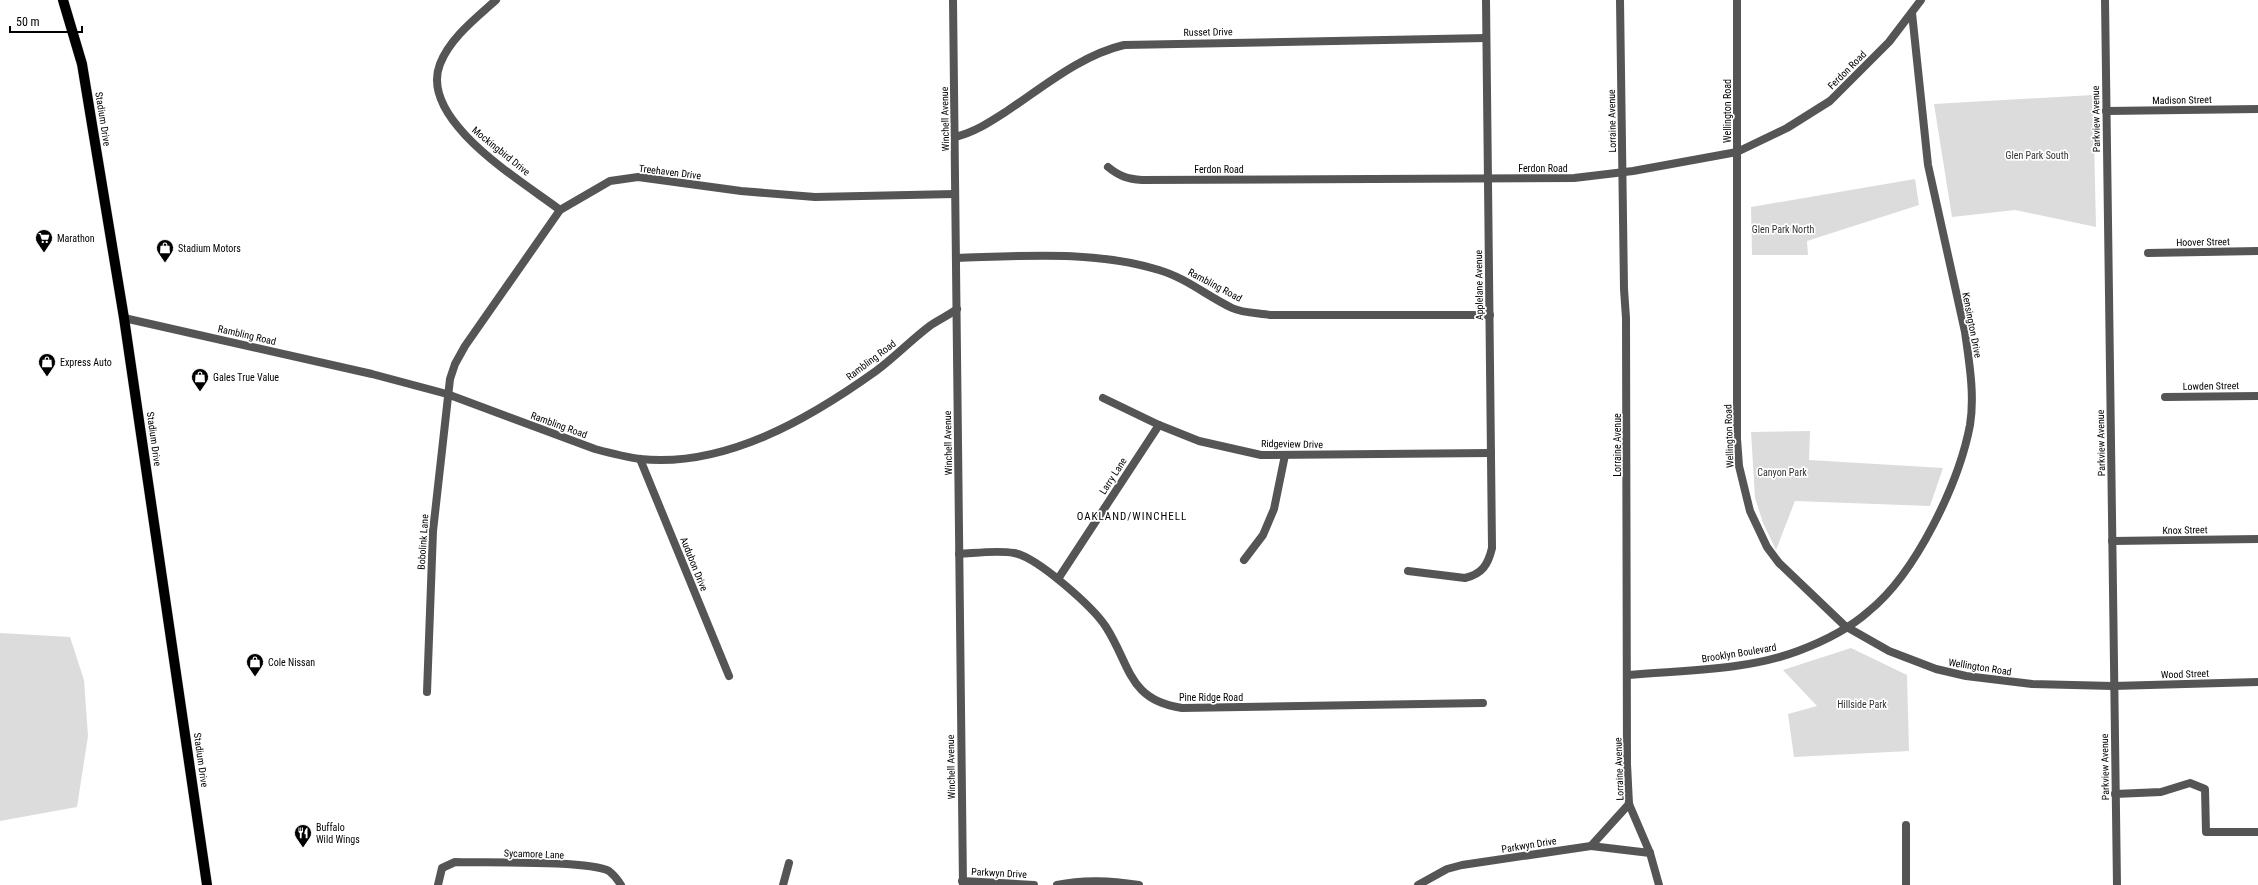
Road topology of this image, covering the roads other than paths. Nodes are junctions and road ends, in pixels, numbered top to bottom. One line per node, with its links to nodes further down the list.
1 (63, 0): 25 (main road, Stadium Drive)
2 (496, 0): 19 (street, Mockingbird Drive)
3 (953, 0): 13 (street, Winchell Avenue)
4 (1486, 0): 10 (street, Applelane Avenue)
5 (1620, 0): 16 (street, Lorraine Avenue)
6 (1737, 0): 14 (street, Wellington Road)
7 (1921, 0): 9 (street, Ferdon Road)
8 (2105, 0): 12 (street, Parkview Avenue)
9 (1912, 13): 14 (street, Ferdon Road); 40 (street, Kensington Drive)
10 (1486, 38): 13 (street, Russet Drive); 17 (street, Applelane Avenue)
11 (2258, 109): 12 (street, Madison Street)
12 (2106, 111): 35 (street, Parkview Avenue)
13 (955, 137): 18 (street, Winchell Avenue)
14 (1737, 152): 16 (street, Ferdon Road); 40 (street, Wellington Road)
15 (1108, 167): 17 (street, Ferdon Road)
16 (1622, 172): 17 (street, Ferdon Road); 41 (street, Lorraine Avenue)
17 (1488, 178): 24 (street, Applelane Avenue)
18 (955, 194): 19 (street, Treehaven Drive); 22 (street, Winchell Avenue)
19 (560, 210): 26 (street, Treehaven Drive)
20 (2258, 251): 21 (street, Hoover Street)
21 (2148, 253)
22 (957, 258): 23 (street, Winchell Avenue); 24 (street, Rambling Road)
23 (957, 309): 33 (street, Rambling Road); 36 (street, Winchell Avenue)
24 (1490, 314): 31 (street, Applelane Avenue)
25 (124, 318): 26 (street, Rambling Road); 55 (main road, Stadium Drive)
26 (446, 394): 33 (street, Rambling Road); 45 (street, Bobolink Lane)
27 (2258, 396): 29 (street, Lowden Street)
28 (1104, 398): 30 (street, Ridgeview Drive)
29 (2165, 398)
30 (1159, 425): 32 (street, Ridgeview Drive); 39 (street, Larry Lane)
31 (1491, 453): 32 (street, Ridgeview Drive); 38 (street, Applelane Avenue)
32 (1285, 455): 37 (street)
33 (640, 459): 42 (street, Audubon Drive)
34 (2258, 539): 35 (street, Knox Street)
35 (2112, 541): 44 (street, Parkview Avenue)
36 (959, 554): 39 (street, Pine Ridge Road); 54 (street, Winchell Avenue)
37 (1244, 560)
38 (1408, 571)
39 (1058, 579): 46 (street, Pine Ridge Road)
40 (1846, 626): 41 (street, Brooklyn Boulevard); 44 (street, Wellington Road)
41 (1628, 675): 48 (street, Lorraine Avenue)
42 (729, 676)
43 (2258, 682): 44 (street, Wood Street)
44 (2113, 686): 47 (street, Parkview Avenue)
45 (427, 692)
46 (1483, 703)
47 (2115, 794): 50 (street); 65 (street, Parkview Avenue)
48 (1629, 804): 51 (street); 52 (street, Lorraine Avenue)
49 (1906, 825): 64 (street)
50 (2258, 832)
51 (1591, 846): 52 (street, Parkwyn Drive); 62 (street, Parkwyn Drive)
52 (1650, 852): 63 (street, Lorraine Avenue)
53 (789, 864): 58 (street)
54 (962, 883): 59 (street, Parkwyn Drive)
55 (207, 885)
56 (438, 885): 57 (street, Sycamore Lane)
57 (621, 885)
58 (783, 885)
59 (1034, 885)
60 (1057, 885): 61 (street)
61 (1139, 885)
62 (1418, 885)
63 (1659, 885)
64 (1906, 885)
65 (2117, 885)

